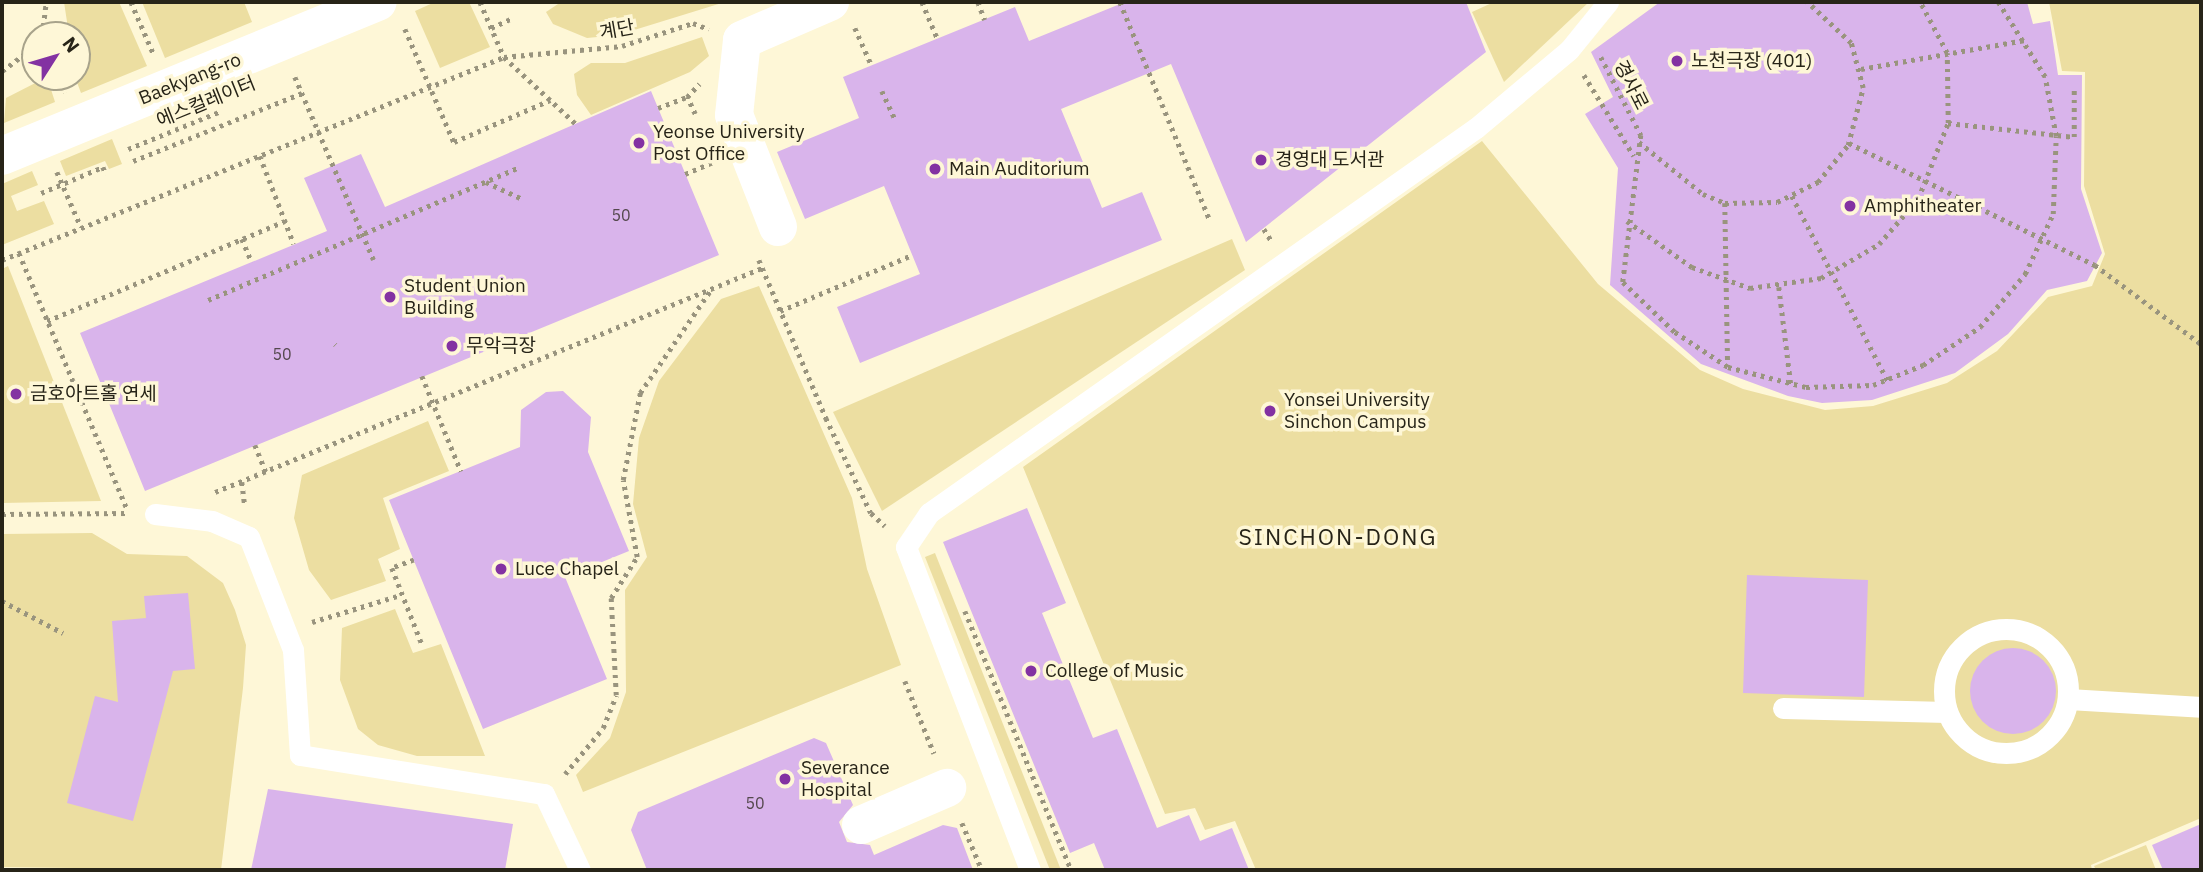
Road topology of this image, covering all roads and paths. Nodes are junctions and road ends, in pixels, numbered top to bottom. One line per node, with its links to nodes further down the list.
1 (46, 2): 15 (path)
2 (131, 2): 31 (path)
3 (480, 2): 17 (path)
4 (922, 2): 18 (path)
5 (978, 2): 14 (path)
6 (1120, 2): 63 (path)
7 (1608, 2): 114 (lane)
8 (1807, 2): 26 (path)
9 (1920, 2): 22 (path)
10 (1998, 2): 19 (path)
11 (388, 8): 20 (street, Baekyang-ro); 32 (path)
12 (839, 8): 25 (path); 66 (street)
13 (512, 18): 17 (path)
14 (985, 19)
15 (44, 21)
16 (693, 23): 24 (path, 계단)
17 (491, 28): 24 (path)
18 (937, 38)
19 (2026, 40): 22 (path); 44 (path)
20 (279, 42): 28 (path); 31 (street, Baekyang-ro)
21 (1597, 48): 45 (path, 경사로)
22 (1947, 53): 26 (path); 41 (path)
23 (21, 57): 27 (path)
24 (504, 57): 32 (path, 계단); 36 (path)
25 (872, 66)
26 (1861, 69): 46 (path)
27 (2, 71)
28 (296, 80): 29 (path, 에스컬레이터); 34 (path)
29 (284, 85)
30 (2074, 87): 44 (path)
31 (167, 88): 48 (street, Baekyang-ro)
32 (430, 88): 36 (path); 43 (path, 계단)
33 (882, 91): 40 (path)
34 (302, 93): 43 (path); 51 (path)
35 (687, 97): 39 (path)
36 (550, 100): 42 (path)
37 (236, 104): 47 (path, 에스컬레이터)
38 (1601, 104): 50 (path)
39 (658, 108)
40 (895, 119)
41 (1948, 123): 44 (path); 57 (path)
42 (576, 124)
43 (319, 133): 49 (path, 계단); 68 (path)
44 (2056, 135): 70 (path)
45 (1639, 142): 50 (path); 62 (path)
46 (1849, 143): 57 (path); 60 (path)
47 (128, 149)
48 (2, 156)
49 (260, 156): 65 (path); 67 (path, 계단)
50 (1635, 157): 64 (path)
51 (133, 161)
52 (715, 161): 55 (path)
53 (520, 167): 56 (path)
54 (106, 174): 58 (path)
55 (685, 174)
56 (486, 181): 61 (path); 68 (path)
57 (1927, 183): 70 (path); 77 (path)
58 (62, 184): 59 (path); 67 (path)
59 (41, 193)
60 (1792, 197): 62 (path); 77 (path)
61 (522, 199)
62 (1725, 203): 78 (path)
63 (1209, 218)
64 (1626, 220): 78 (path); 85 (path)
65 (285, 221): 69 (path); 71 (path)
66 (778, 226)
67 (81, 227): 72 (path, 계단)
68 (364, 235): 75 (path); 81 (path)
69 (242, 239): 76 (path); 83 (path)
70 (2043, 240): 84 (path); 87 (path)
71 (294, 244)
72 (19, 253): 74 (path, 계단); 83 (path)
73 (912, 255): 82 (path)
74 (2, 260)
75 (374, 260)
76 (252, 262)
77 (1833, 273): 79 (path); 87 (path)
78 (1726, 283): 79 (path); 85 (path)
79 (1779, 288): 88 (path)
80 (712, 289): 82 (path); 89 (path); 110 (path)
81 (208, 300)
82 (780, 311): 94 (path)
83 (47, 321): 93 (path)
84 (2201, 344)
85 (1728, 367): 88 (path)
86 (422, 376): 89 (path)
87 (1888, 381): 88 (path)
88 (1791, 385)
89 (432, 402): 91 (path); 92 (path)
90 (255, 445): 92 (path)
91 (461, 471)
92 (266, 472): 96 (path)
93 (129, 513): 95 (path); 96 (path)
94 (872, 513)
95 (2, 514)
96 (155, 514): 110 (lane)
97 (414, 560): 98 (path)
98 (401, 595): 101 (path); 103 (path)
99 (2, 601): 102 (path)
100 (962, 603): 115 (path)
101 (337, 612)
102 (63, 633)
103 (422, 644)
104 (905, 681): 109 (path)
105 (2068, 699): 106 (lane); 108 (lane); 108 (lane)
106 (2201, 707)
107 (1783, 708): 108 (lane)
108 (1947, 712)
109 (947, 788): 111 (street); 113 (path)
110 (544, 794): 112 (lane)
111 (862, 825)
112 (580, 870)
113 (982, 870)
114 (1030, 870)
115 (1071, 870)

